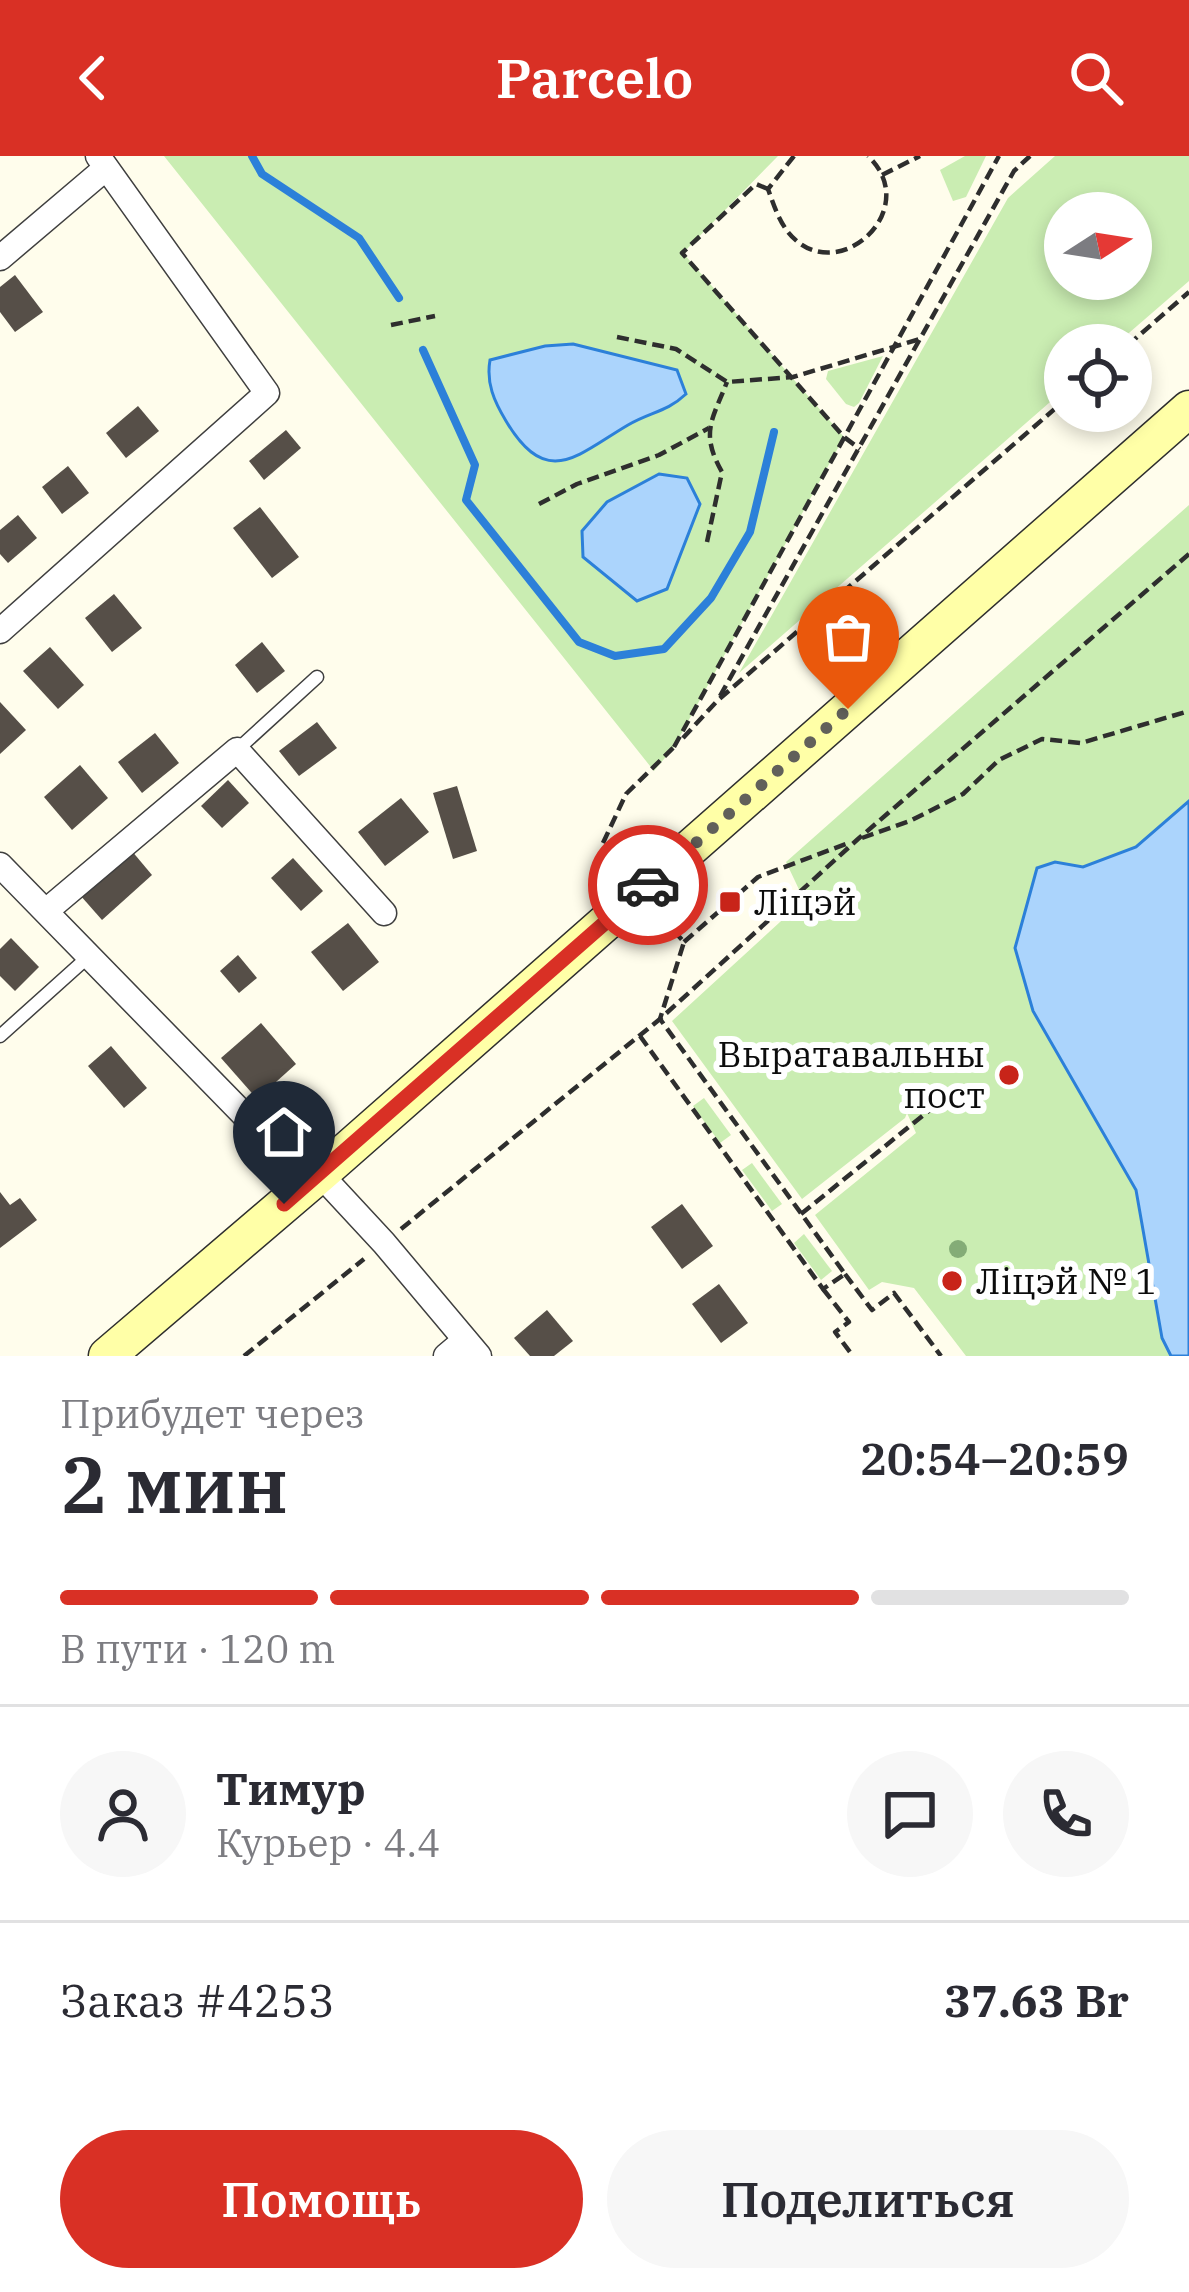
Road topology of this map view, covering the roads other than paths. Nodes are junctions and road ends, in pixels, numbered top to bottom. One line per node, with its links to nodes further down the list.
1 (102, 162): 2 (street); 4 (street)
2 (0, 257)
3 (1189, 409): 13 (main road)
4 (0, 632)
5 (317, 677): 6 (lane)
6 (237, 750): 8 (street); 9 (street)
7 (0, 865): 8 (street)
8 (46, 911): 10 (street)
9 (384, 913)
10 (88, 957): 11 (lane); 12 (street)
11 (0, 1036)
12 (250, 1121)
13 (320, 1174): 14 (street); 15 (main road)
14 (463, 1351)
15 (106, 1356)

